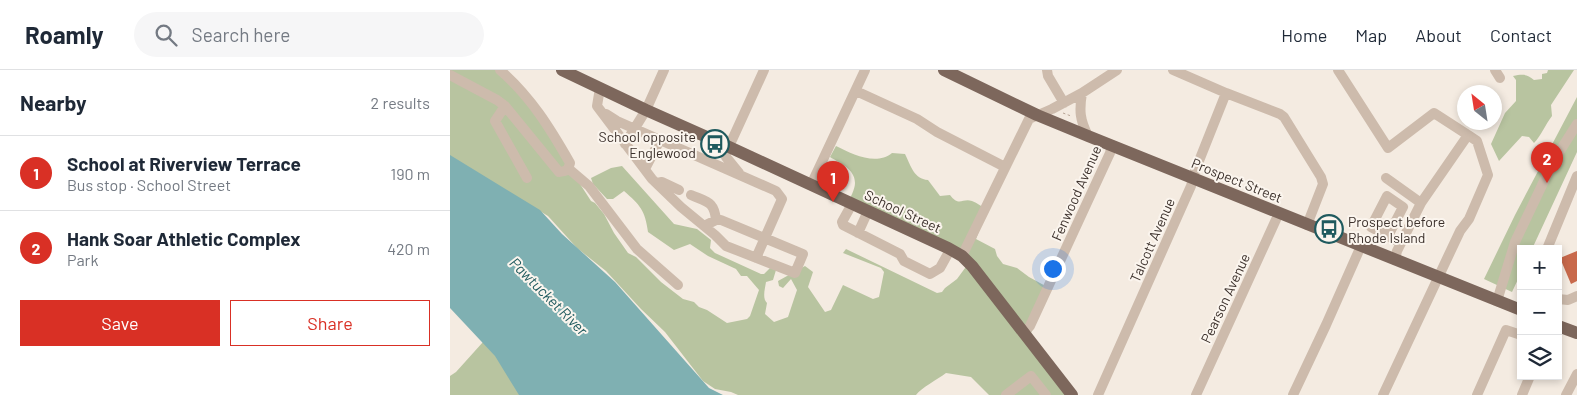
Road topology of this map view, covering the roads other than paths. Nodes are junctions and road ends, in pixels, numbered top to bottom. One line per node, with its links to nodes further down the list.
1 (500, 70): 30 (street)
2 (562, 70): 13 (main road, School Street)
3 (664, 70): 19 (street)
4 (764, 70): 29 (street)
5 (865, 70): 14 (street)
6 (944, 70): 11 (main road, Prospect Street)
7 (1048, 70): 18 (street)
8 (1117, 70): 15 (street)
9 (1173, 70): 16 (street)
10 (1338, 70): 25 (street)
11 (963, 74): 21 (main road, Prospect Street)
12 (450, 75): 17 (street)
13 (600, 88): 19 (main road, School Street); 20 (street)
14 (856, 92): 31 (street); 39 (street)
15 (1082, 93): 18 (street); 24 (street)
16 (1226, 93): 36 (street, Talcott Avenue); 47 (street)
17 (505, 106): 30 (street); 35 (street)
18 (1062, 107): 21 (street)
19 (646, 110): 23 (street); 29 (main road, School Street)
20 (601, 111): 23 (street); 27 (street)
21 (1037, 115): 24 (main road, Prospect Street); 31 (street)
22 (1577, 124): 63 (street)
23 (634, 128): 26 (street); 27 (street)
24 (1088, 136): 28 (main road, Prospect Street)
25 (1468, 136): 42 (street); 59 (street)
26 (660, 140): 32 (street); 33 (street)
27 (625, 144): 32 (street)
28 (1112, 145): 36 (main road, Prospect Street); 66 (street, Fenwood Avenue)
29 (727, 146): 33 (street); 39 (main road, School Street)
30 (569, 166): 60 (street)
31 (1005, 167): 56 (street)
32 (645, 169): 38 (street)
33 (741, 175): 51 (street)
34 (1577, 176): 53 (street)
35 (527, 178)
36 (1193, 178): 45 (main road, Prospect Street); 74 (street, Talcott Avenue)
37 (1386, 178): 42 (street)
38 (656, 183): 40 (street); 48 (street)
39 (811, 185): 43 (main road, School Street)
40 (679, 190)
41 (691, 195): 46 (street)
42 (1421, 203): 52 (street)
43 (852, 204): 44 (main road, School Street); 49 (street)
44 (868, 211): 49 (street); 55 (main road, School Street)
45 (1279, 213): 47 (main road, Prospect Street); 75 (street, Pearson Avenue)
46 (716, 220): 48 (street); 51 (street)
47 (1307, 224): 54 (main road, Prospect Street)
48 (704, 226): 57 (street)
49 (858, 233): 55 (street)
50 (1388, 236): 52 (street)
51 (765, 238): 57 (street); 57 (street)
52 (1401, 242): 58 (street)
53 (1549, 245)
54 (1361, 246): 58 (main road, Prospect Street); 76 (street)
55 (950, 250): 56 (main road, School Street)
56 (962, 256): 66 (main road, School Street)
57 (756, 258)
58 (1394, 260): 59 (main road, Prospect Street)
59 (1438, 277): 63 (main road, Prospect Street); 77 (street)
60 (678, 285)
61 (1577, 296): 62 (street)
62 (1562, 299)
63 (1497, 301): 64 (main road, Prospect Street)
64 (1517, 308)
65 (1562, 327): 67 (main road)
66 (1024, 332): 73 (main road, School Street)
67 (1577, 333)
68 (1517, 334): 78 (street)
69 (1577, 374): 80 (street)
70 (1528, 380): 79 (street)
71 (1044, 394): 72 (street)
72 (1006, 395)
73 (1072, 395)
74 (1098, 395)
75 (1196, 395)
76 (1293, 395)
77 (1383, 395)
78 (1477, 395)
79 (1522, 395)
80 (1566, 395)

